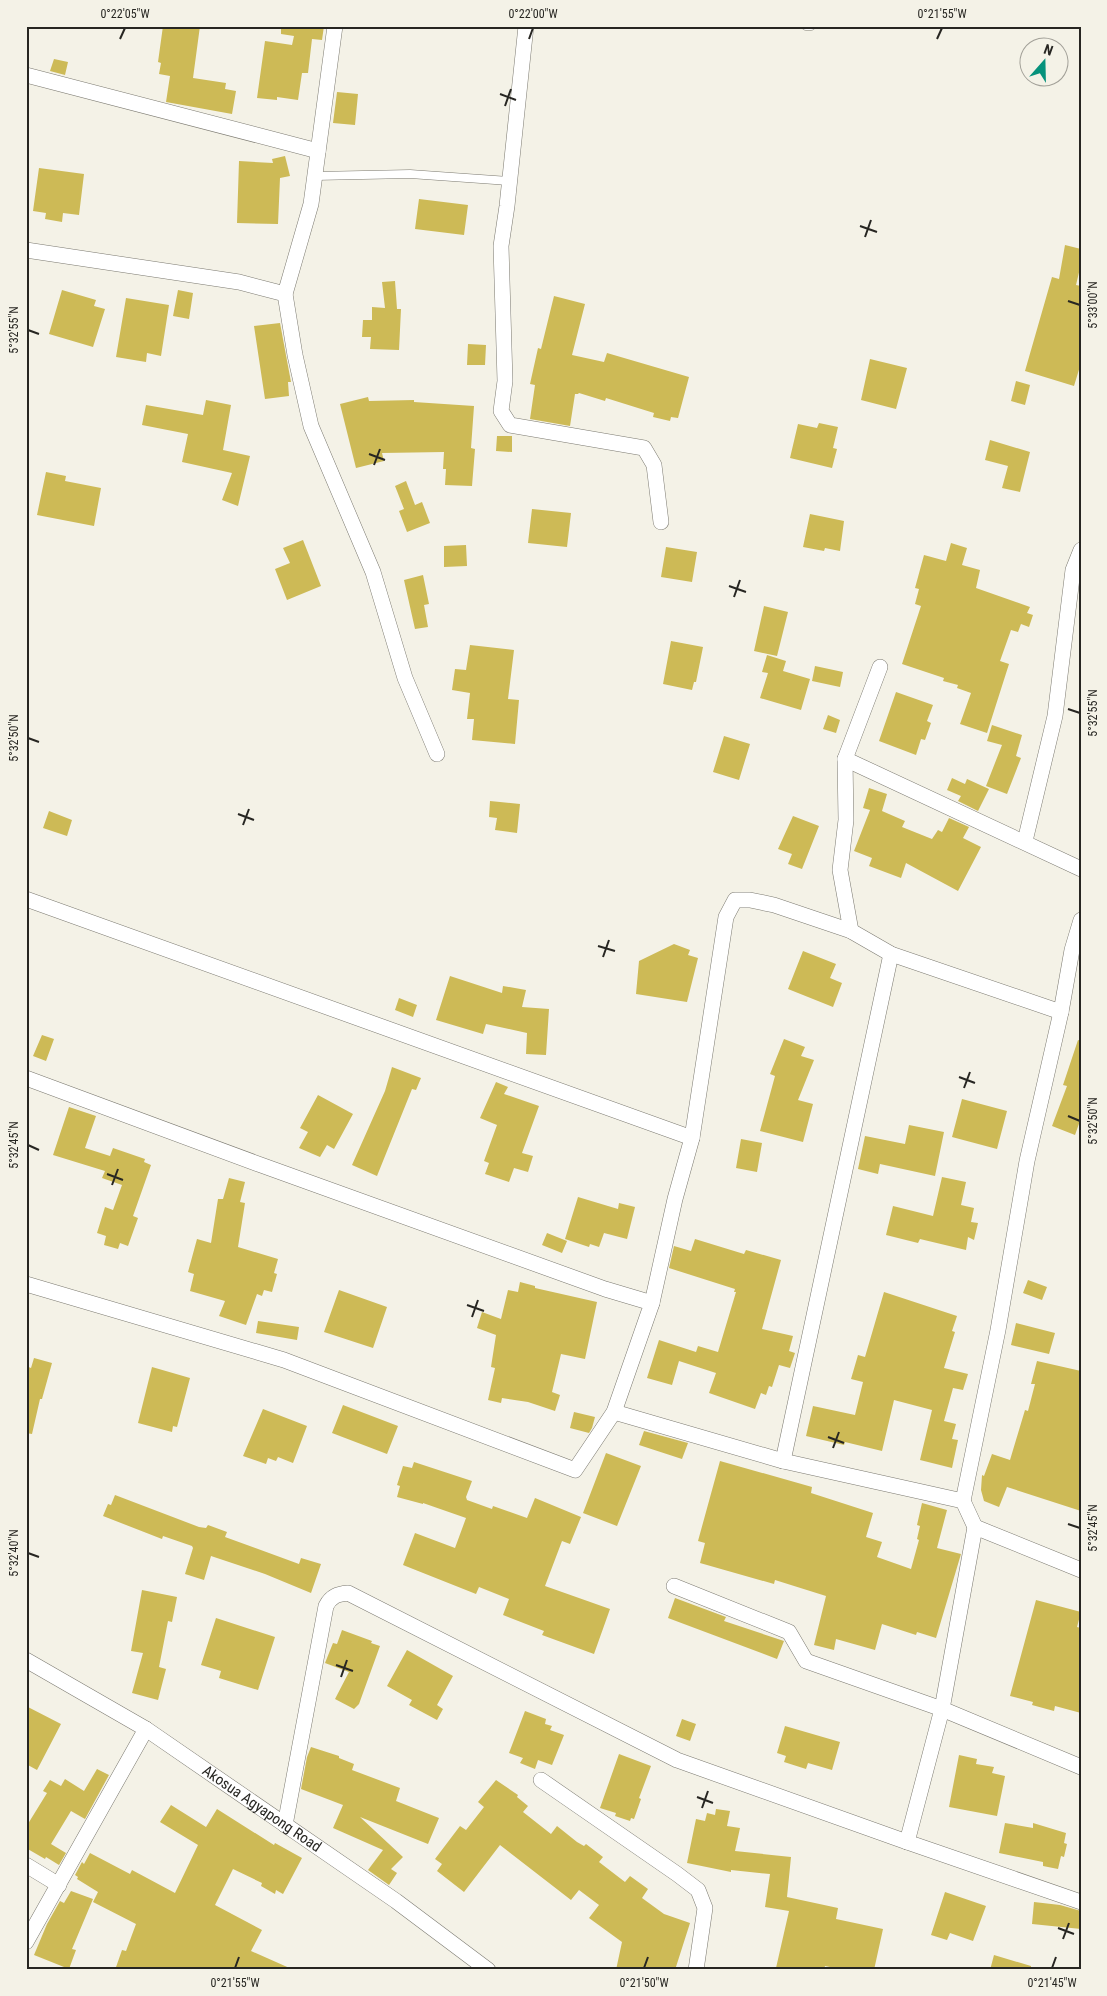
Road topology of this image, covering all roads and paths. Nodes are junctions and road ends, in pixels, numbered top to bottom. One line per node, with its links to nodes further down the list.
1 (335, 26): 6 (street)
2 (526, 26): 8 (street)
3 (806, 26): 4 (lane)
4 (811, 26)
5 (26, 75): 6 (street)
6 (318, 151): 7 (street)
7 (315, 176): 8 (lane); 10 (street)
8 (509, 181): 11 (street)
9 (26, 250): 10 (street)
10 (285, 294): 14 (street)
11 (661, 522)
12 (1081, 550): 16 (street)
13 (880, 667): 15 (street)
14 (438, 754)
15 (845, 759): 16 (street); 20 (street)
16 (1025, 841): 17 (street)
17 (1081, 869)
18 (26, 899): 24 (street)
19 (1081, 920): 22 (street)
20 (851, 931): 21 (street); 24 (street)
21 (891, 954): 22 (street); 28 (street)
22 (1061, 1012): 29 (street)
23 (26, 1078): 26 (street)
24 (692, 1138): 26 (street)
25 (26, 1284): 27 (street)
26 (652, 1303): 27 (street)
27 (614, 1412): 28 (street)
28 (783, 1461): 29 (street)
29 (963, 1501): 30 (street)
30 (975, 1526): 31 (street); 34 (street)
31 (1081, 1570)
32 (674, 1586): 34 (street)
33 (26, 1660): 35 (street, Akosua Agyapong Road)
34 (942, 1709): 36 (street); 39 (street)
35 (146, 1730): 38 (street, Akosua Agyapong Road); 41 (street)
36 (1081, 1767)
37 (541, 1780): 45 (street)
38 (285, 1825): 39 (street); 44 (street, Akosua Agyapong Road)
39 (907, 1842): 42 (street)
40 (26, 1866): 41 (street)
41 (59, 1885): 43 (street)
42 (1081, 1902)
43 (26, 1942)
44 (488, 1970)
45 (696, 1970)

